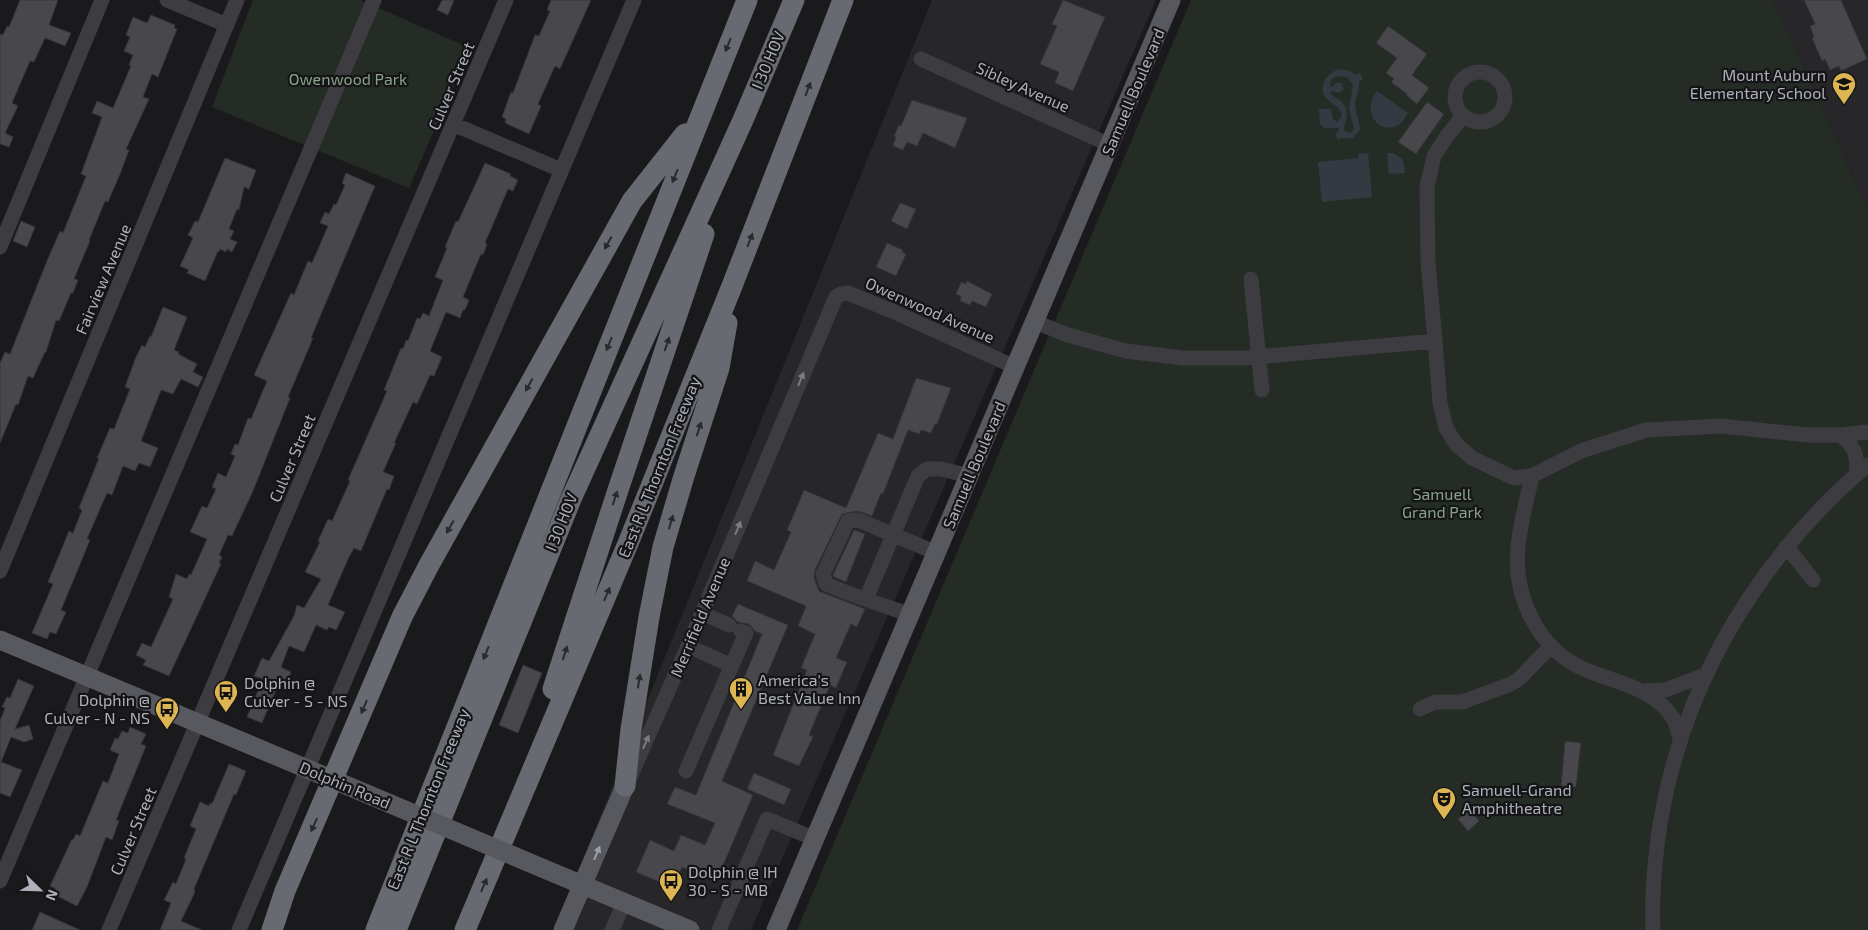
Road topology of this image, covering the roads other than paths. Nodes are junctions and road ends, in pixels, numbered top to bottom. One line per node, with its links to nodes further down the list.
1 (102, 0): 20 (street)
2 (167, 0): 12 (street)
3 (238, 0): 12 (street, Fairview Avenue)
4 (374, 0): 48 (street)
5 (506, 0): 17 (street, Culver Street)
6 (634, 0): 19 (street)
7 (747, 0): 14 (highway, East R L Thornton Freeway, one-way to 14)
8 (784, 0): 16 (highway, I 30 HOV)
9 (794, 0): 16 (highway, I 30 HOV)
10 (842, 0): 22 (highway, East R L Thornton Freeway, one-way to 10)
11 (1171, 0): 18 (main road, Samuell Boulevard)
12 (227, 25): 37 (street, Fairview Avenue)
13 (921, 59): 18 (street, Sibley Avenue)
14 (700, 115): 40 (highway, East R L Thornton Freeway, one-way to 40); 55 (highway, one-way to 55)
15 (1463, 116): 25 (street)
16 (742, 120): 40 (highway); 57 (highway, one-way to 16); 67 (highway, I 30 HOV)
17 (453, 124): 19 (street); 51 (street, Culver Street)
18 (1110, 145): 24 (main road, Samuell Boulevard)
19 (561, 170): 53 (street)
20 (0, 247)
21 (1252, 279): 26 (street)
22 (732, 286): 56 (highway, one-way to 22); 57 (highway, East R L Thornton Freeway, one-way to 22)
23 (834, 302): 27 (street, Owenwood Avenue); 41 (street, Merrifield Avenue, one-way to 23)
24 (1035, 322): 26 (street); 27 (main road, Samuell Boulevard)
25 (1435, 341): 26 (street); 33 (street)
26 (1259, 356): 28 (street)
27 (1016, 367): 32 (main road, Samuell Boulevard)
28 (1262, 390)
29 (1868, 432): 30 (street)
30 (1841, 435): 31 (street); 33 (street)
31 (1863, 469): 35 (street)
32 (970, 476): 34 (street); 36 (main road, Samuell Boulevard)
33 (1532, 476): 45 (street)
34 (893, 534): 36 (street); 39 (street); 39 (street)
35 (1786, 548): 38 (street); 47 (street)
36 (937, 553): 42 (main road, Samuell Boulevard)
37 (0, 571)
38 (1813, 580)
39 (866, 599): 42 (street)
40 (504, 608): 66 (highway, East R L Thornton Freeway, one-way to 66)
41 (702, 613): 44 (street, Merrifield Avenue); 46 (street)
42 (911, 615): 58 (main road, Samuell Boulevard)
43 (0, 640): 48 (main road, Dolphin Road)
44 (688, 646): 46 (street); 56 (street, Merrifield Avenue, one-way to 44)
45 (1551, 646): 49 (street); 50 (street)
46 (732, 666): 54 (street)
47 (1705, 675): 49 (street); 52 (street)
48 (88, 676): 51 (main road, Dolphin Road); 59 (street)
49 (1643, 691): 52 (street)
50 (1420, 710)
51 (198, 722): 53 (main road, Dolphin Road); 63 (street, Culver Street)
52 (1680, 740): 74 (street)
53 (306, 769): 55 (main road, Dolphin Road); 64 (street)
54 (686, 771)
55 (333, 780): 60 (main road, Dolphin Road, bridge); 65 (highway, one-way to 65)
56 (625, 786): 60 (main road, Merrifield Avenue, one-way to 56)
57 (507, 832): 68 (highway, East R L Thornton Freeway, one-way to 57)
58 (815, 839): 72 (street); 73 (main road, Samuell Boulevard)
59 (0, 881)
60 (583, 886): 61 (main road, Dolphin Road); 69 (main road, Merrifield Avenue)
61 (624, 903): 62 (main road, Dolphin Road); 70 (street)
62 (660, 924): 71 (main road, Dolphin Road)
63 (109, 930)
64 (239, 930)
65 (272, 930)
66 (376, 930)
67 (396, 930)
68 (465, 930)
69 (564, 930)
70 (612, 930)
71 (690, 930)
72 (719, 930)
73 (776, 930)
74 (1653, 930)

